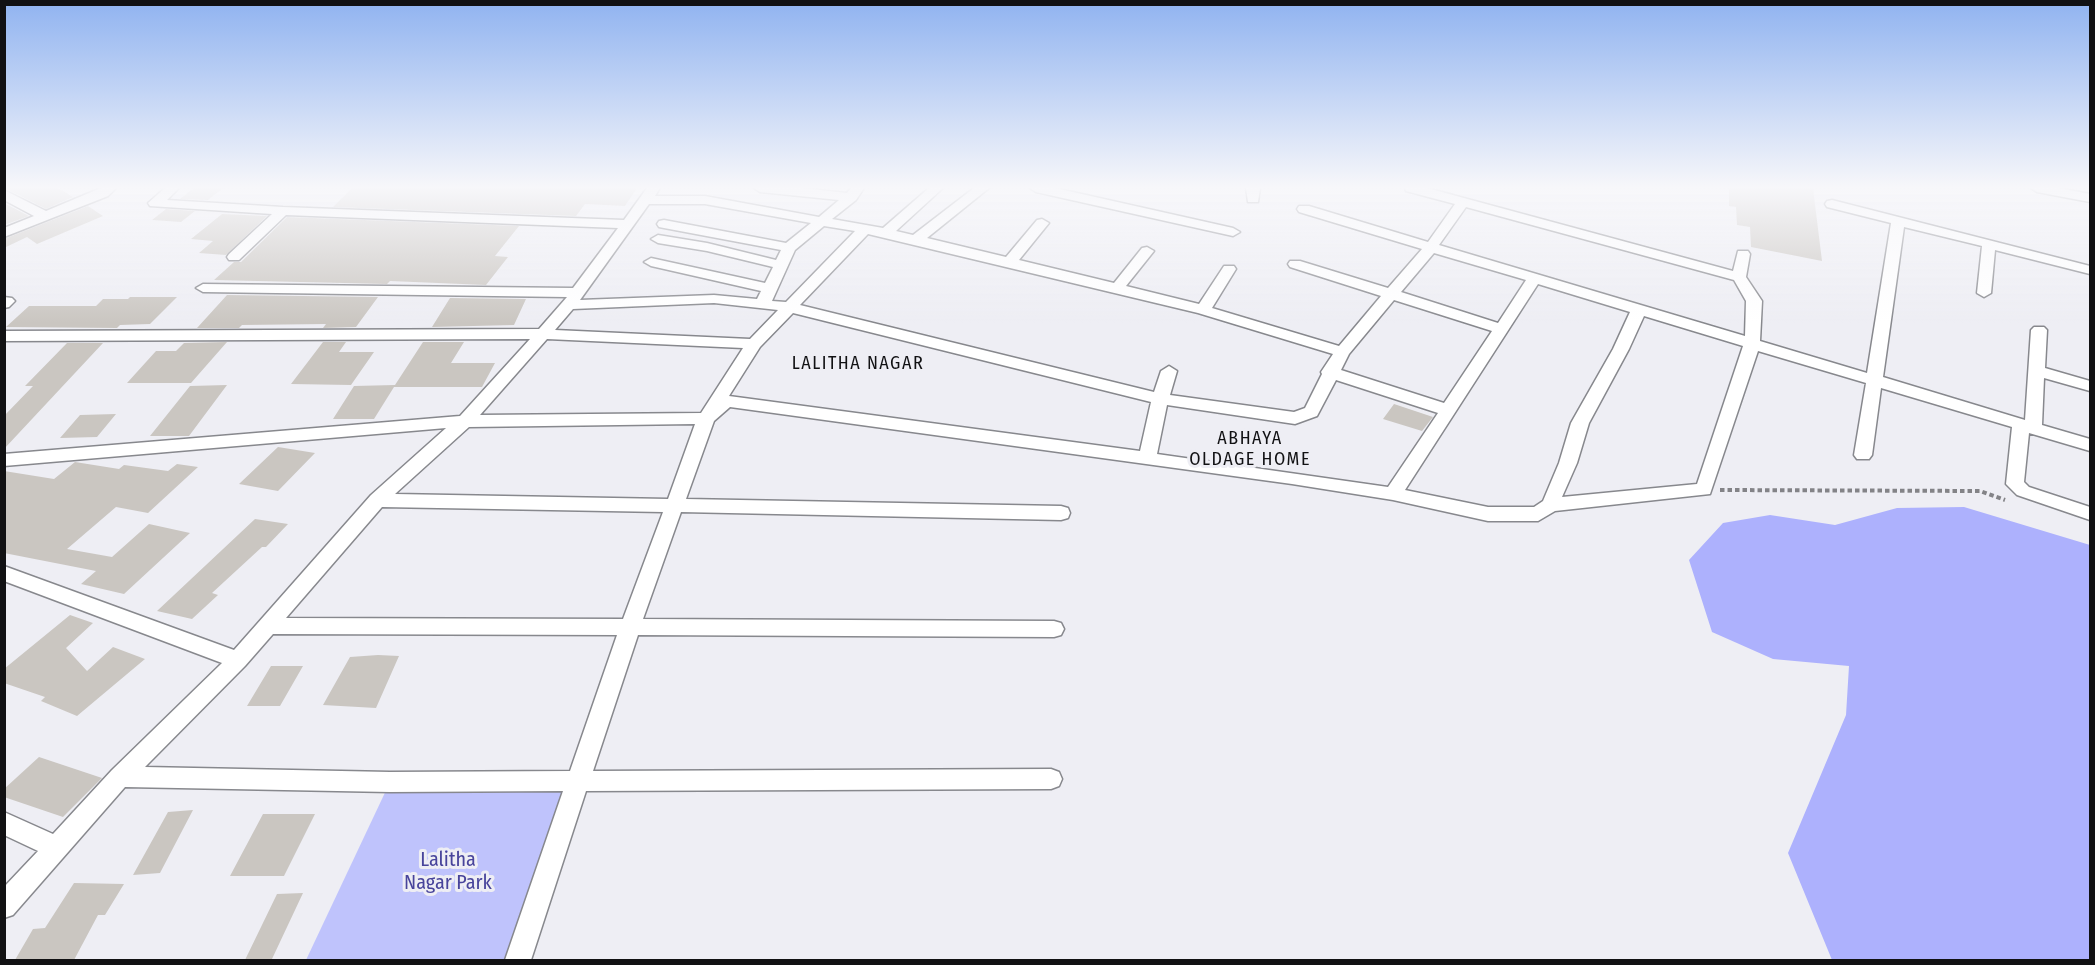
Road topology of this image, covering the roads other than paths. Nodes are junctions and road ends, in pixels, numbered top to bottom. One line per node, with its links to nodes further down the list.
1 (260, 233): 22 (street)
2 (623, 233): 36 (street)
3 (715, 233): 19 (street)
4 (808, 233): 19 (street)
5 (861, 233): 38 (street)
6 (881, 233): 14 (street)
7 (925, 233): 16 (street)
8 (1034, 233): 24 (street)
9 (1384, 233): 18 (street)
10 (1441, 233): 18 (street)
11 (1577, 233): 29 (street)
12 (1896, 233): 51 (street)
13 (1946, 233): 17 (street)
14 (886, 234): 16 (street)
15 (658, 239): 26 (street)
16 (916, 240): 24 (street)
17 (1989, 244): 28 (street); 34 (street)
18 (1431, 247): 30 (street); 35 (street)
19 (789, 248): 26 (street)
20 (1147, 251): 33 (street)
21 (1743, 254): 29 (street)
22 (234, 257)
23 (651, 262): 32 (street)
24 (1010, 263): 33 (street)
25 (1295, 264): 35 (street)
26 (781, 265): 32 (street)
27 (1229, 269): 39 (street)
28 (2091, 270)
29 (1739, 277): 46 (street)
30 (1535, 278): 40 (street); 41 (street)
31 (203, 288): 36 (street)
32 (770, 288): 37 (street)
33 (1118, 288): 39 (street)
34 (1984, 293)
35 (1391, 294): 41 (street); 47 (street)
36 (574, 299): 37 (street); 43 (street)
37 (762, 305): 38 (street)
38 (788, 308): 45 (street); 53 (street)
39 (1203, 310): 47 (street)
40 (1639, 310): 46 (street); 64 (street)
41 (1502, 329): 54 (street)
42 (2039, 330): 48 (street)
43 (542, 334): 44 (street); 45 (street); 56 (street)
44 (4, 336)
45 (754, 344): 55 (street)
46 (1752, 344): 51 (street); 64 (street)
47 (1342, 352): 50 (street)
48 (2037, 370): 52 (street); 57 (street)
49 (1170, 371): 53 (street)
50 (1329, 372): 53 (street); 54 (street)
51 (1874, 380): 57 (street); 59 (street)
52 (2091, 387)
53 (1160, 399): 60 (street)
54 (1448, 410): 62 (street)
55 (706, 417): 56 (street); 60 (street); 65 (street)
56 (465, 421): 61 (street); 63 (street)
57 (2027, 426): 58 (street); 67 (street)
58 (2091, 445)
59 (1863, 455)
60 (1147, 459): 62 (street)
61 (4, 460)
62 (1393, 494): 64 (street)
63 (377, 500): 65 (street); 69 (street)
64 (1551, 505)
65 (674, 506): 66 (street); 70 (street)
66 (1061, 513)
67 (2091, 514)
68 (4, 573): 72 (street)
69 (268, 626): 70 (street); 72 (street)
70 (630, 628): 71 (street); 75 (street)
71 (1054, 629)
72 (238, 660): 73 (street)
73 (120, 777): 75 (street); 77 (street)
74 (1051, 778): 75 (street)
75 (579, 781): 79 (street)
76 (4, 823): 77 (street)
77 (58, 848): 78 (street)
78 (4, 906)
79 (518, 960)

